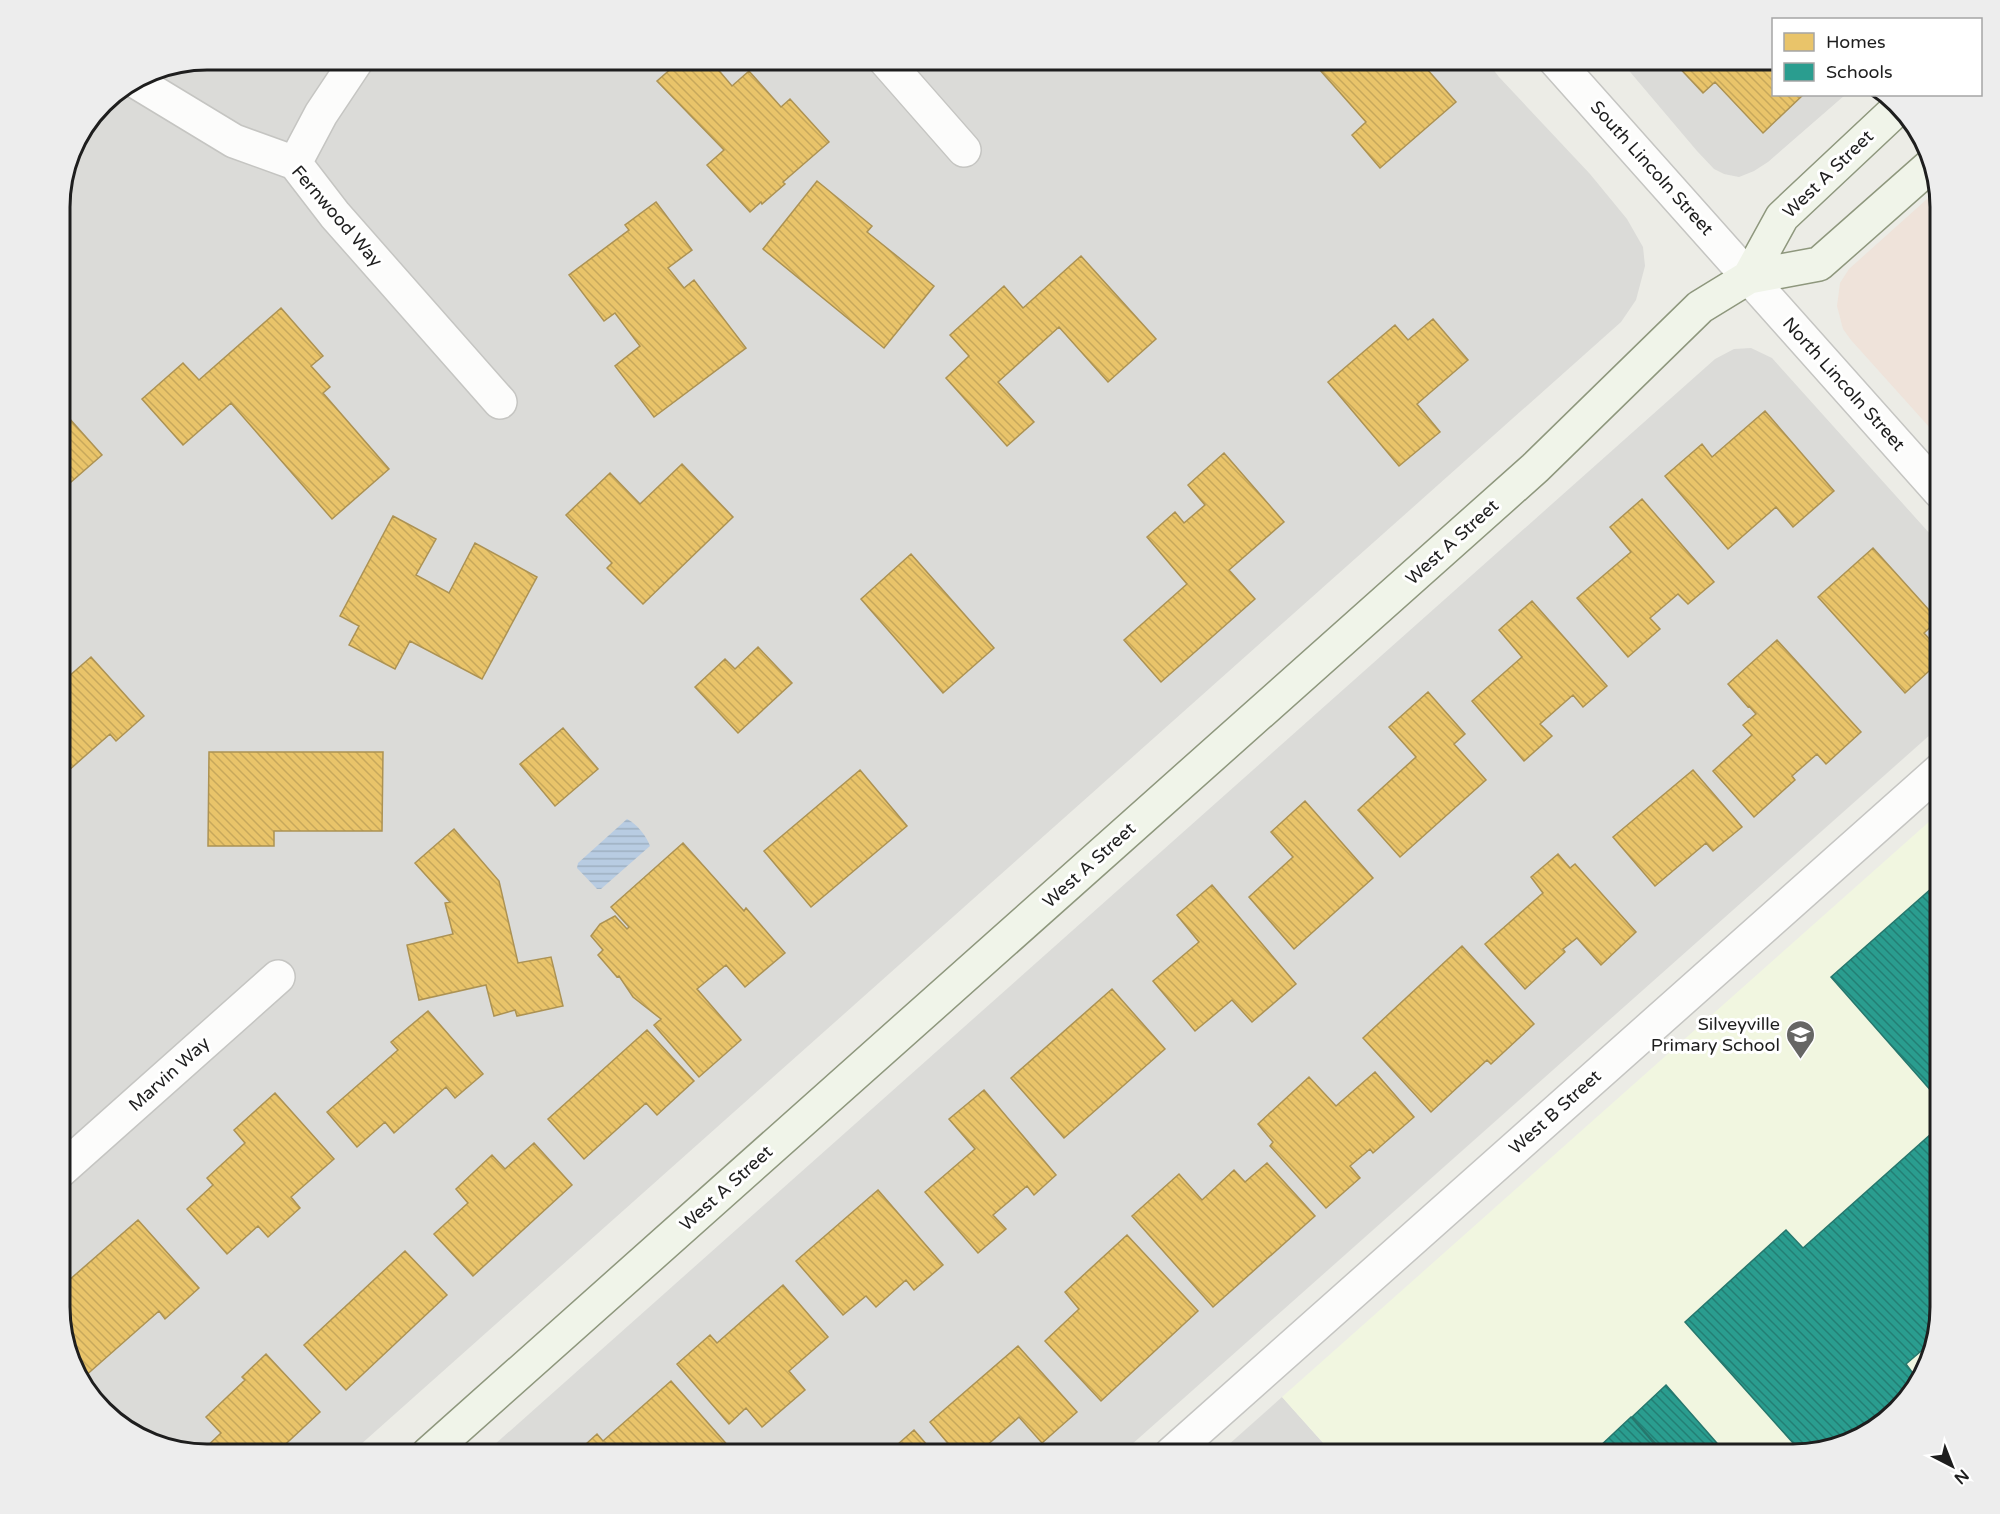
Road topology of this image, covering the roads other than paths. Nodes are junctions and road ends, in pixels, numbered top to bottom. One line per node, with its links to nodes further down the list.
1 (350, 71): 7 (street)
2 (895, 71): 6 (street)
3 (1566, 71): 9 (street, South Lincoln Street)
4 (144, 87): 7 (street, Fernwood Way)
5 (1892, 114): 9 (main road, West A Street)
6 (964, 150)
7 (295, 163): 10 (street, Fernwood Way)
8 (1924, 170): 9 (main road, West A Street)
9 (1749, 277): 11 (street, North Lincoln Street); 15 (main road, West A Street)
10 (500, 402)
11 (1930, 481)
12 (1930, 779): 16 (street, West B Street)
13 (278, 977): 14 (street, Marvin Way)
14 (71, 1160)
15 (439, 1444)
16 (1182, 1444)

